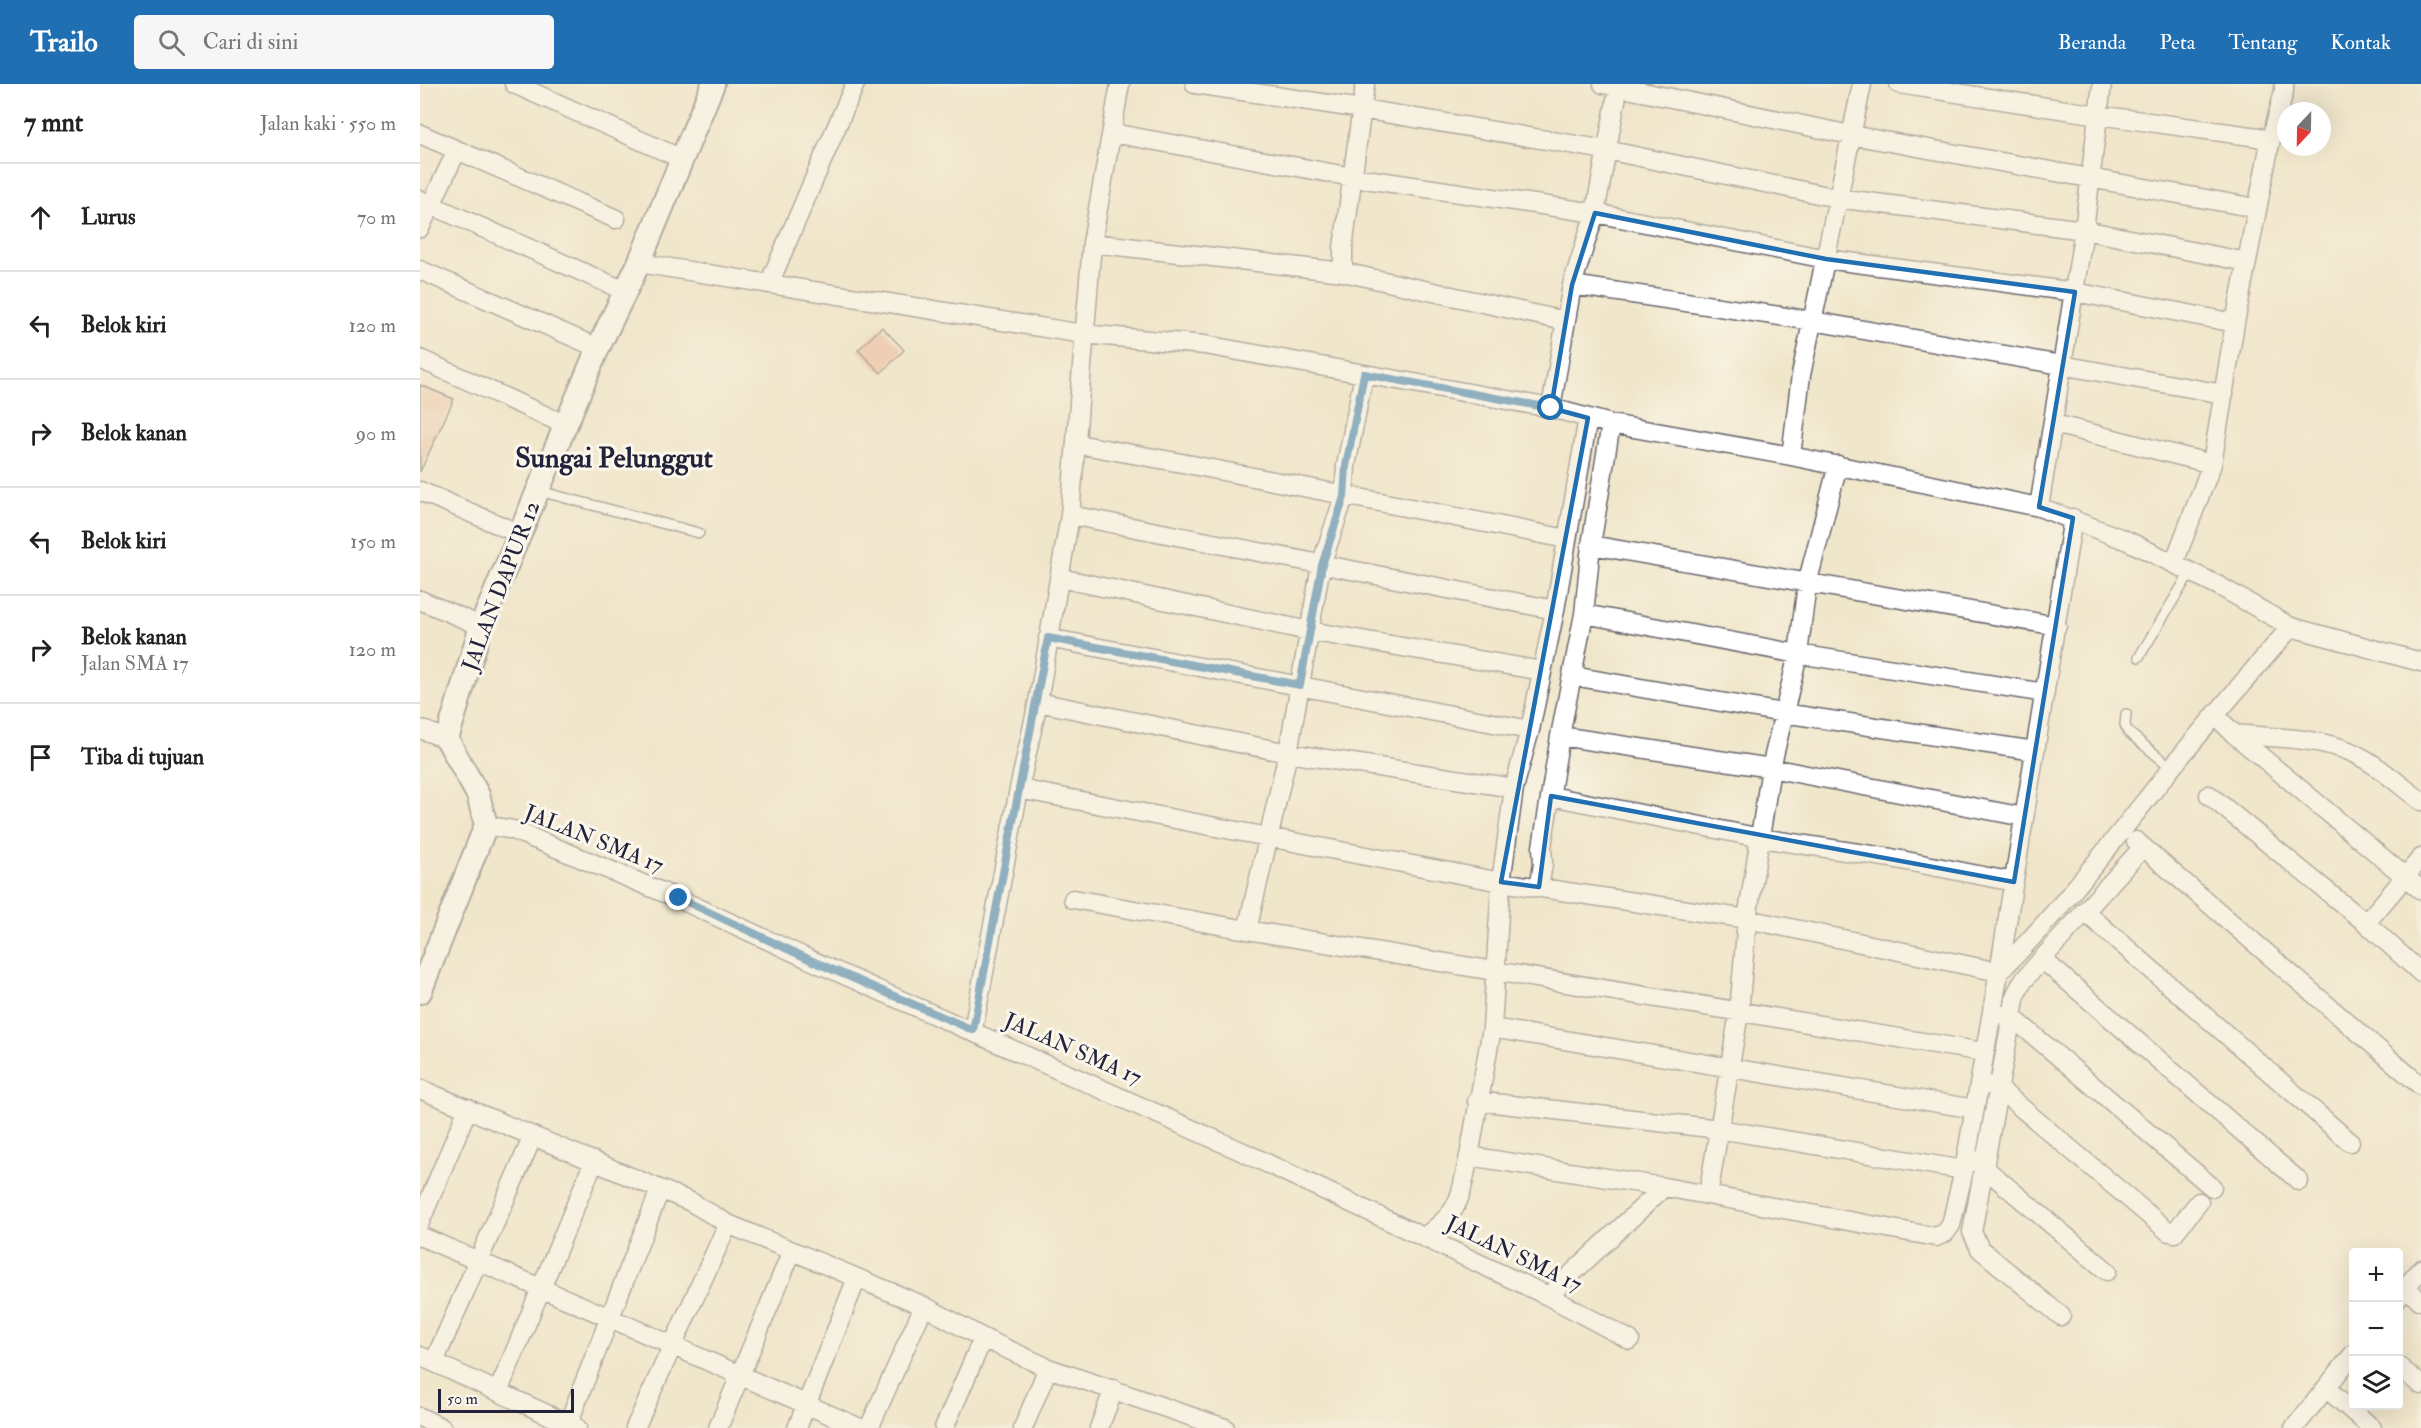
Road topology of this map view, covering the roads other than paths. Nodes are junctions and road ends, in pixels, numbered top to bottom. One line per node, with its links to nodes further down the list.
1 (514, 84): 20 (street)
2 (713, 84): 20 (street, JALAN DAPUR 12)
3 (855, 84): 36 (street)
4 (1120, 84): 14 (street)
5 (1195, 84): 12 (street)
6 (1365, 84): 12 (street)
7 (1862, 84): 16 (street)
8 (1899, 84): 13 (street)
9 (2102, 84): 13 (street)
10 (2284, 84): 17 (street)
11 (1613, 85): 16 (street); 19 (street)
12 (1362, 109): 19 (street); 21 (street)
13 (2098, 116): 17 (street); 22 (street)
14 (1112, 133): 21 (street); 30 (street)
15 (420, 134): 18 (street)
16 (1851, 135): 22 (street); 23 (street)
17 (2269, 148): 25 (street)
18 (457, 150): 24 (street); 27 (street)
19 (1606, 150): 23 (street); 26 (street)
20 (682, 159): 33 (street, JALAN DAPUR 12)
21 (1352, 177): 26 (street); 35 (street)
22 (2091, 177): 25 (street); 29 (street)
23 (1837, 198): 29 (street); 31 (street)
24 (425, 202): 28 (street); 38 (street)
25 (2256, 208): 32 (street)
26 (1595, 213): 31 (street); 37 (street)
27 (616, 219)
28 (420, 228)
29 (2085, 230): 32 (street); 39 (street)
30 (1092, 243): 35 (street); 43 (street)
31 (1826, 259): 39 (street); 41 (street)
32 (2247, 262): 42 (street)
33 (639, 263): 36 (street); 38 (street, JALAN DAPUR 12)
34 (420, 270): 44 (street)
35 (1343, 273): 40 (street)
36 (768, 284): 43 (street)
37 (1572, 285): 40 (street); 41 (street)
38 (625, 291): 44 (street, JALAN DAPUR 12)
39 (2075, 292): 42 (street); 46 (street)
40 (1565, 321): 49 (street)
41 (1813, 321): 46 (street); 55 (street)
42 (2235, 323): 48 (street)
43 (1083, 334): 47 (street); 54 (street)
44 (598, 348): 53 (street, JALAN DAPUR 12)
45 (420, 359): 53 (street)
46 (2061, 365): 48 (street); 52 (street)
47 (1364, 374): 49 (street); 60 (street)
48 (2224, 394): 56 (street)
49 (1551, 408): 50 (street)
50 (1588, 418): 51 (street); 66 (street)
51 (1611, 424): 55 (street); 67 (street)
52 (2054, 424): 56 (street); 61 (street)
53 (566, 425): 59 (street, JALAN DAPUR 12)
54 (1077, 444): 60 (street); 62 (street)
55 (1791, 456): 57 (street)
56 (2212, 464): 69 (street)
57 (1838, 465): 61 (street); 71 (street)
58 (420, 491): 65 (street)
59 (539, 491): 64 (lane); 65 (street, JALAN DAPUR 12)
60 (1344, 497): 66 (street); 68 (street)
61 (2039, 507): 63 (street)
62 (1070, 516): 68 (street); 70 (street)
63 (2073, 518): 69 (street); 76 (street)
64 (699, 533)
65 (520, 534): 75 (street, JALAN DAPUR 12)
66 (1567, 539): 73 (street)
67 (1591, 545): 71 (street); 74 (street)
68 (1322, 565): 73 (street); 78 (street)
69 (2182, 567): 77 (street); 81 (lane)
70 (1060, 578): 78 (street); 79 (street)
71 (1807, 584): 76 (street); 80 (street)
72 (420, 600): 75 (street)
73 (1555, 610): 83 (street)
74 (1584, 614): 80 (street); 84 (street)
75 (480, 626): 95 (street, JALAN DAPUR 12)
76 (2057, 626): 86 (street)
77 (2291, 627): 82 (street); 90 (street)
78 (1309, 631): 83 (street); 85 (street)
79 (1048, 638): 85 (street); 87 (street)
80 (1798, 654): 86 (street); 88 (street)
81 (2139, 657)
82 (2421, 662)
83 (1542, 671): 92 (street)
84 (1573, 676): 88 (street); 94 (street)
85 (1300, 685): 92 (street); 97 (street)
86 (2045, 693): 96 (street)
87 (1038, 702): 97 (street); 101 (street)
88 (1783, 713): 96 (street); 98 (street)
89 (2126, 714): 99 (lane)
90 (2215, 715): 93 (street); 99 (street)
91 (420, 729): 95 (street)
92 (1530, 730): 100 (street)
93 (2234, 734): 104 (street); 112 (street)
94 (1560, 736): 98 (street); 103 (street)
95 (447, 739): 106 (street)
96 (2035, 751): 105 (street)
97 (1287, 753): 100 (street); 108 (street)
98 (1771, 768): 105 (street); 109 (street)
99 (2172, 768): 107 (street)
100 (1514, 788): 113 (street)
101 (1019, 789): 108 (street); 131 (street)
102 (2209, 795): 120 (street)
103 (1551, 796): 109 (street); 115 (street)
104 (2421, 801)
105 (2024, 817): 114 (street)
106 (486, 825): 126 (street); 131 (street, JALAN SMA 17)
107 (2124, 831): 110 (street); 124 (street)
108 (1269, 838): 113 (street); 121 (street)
109 (1761, 838): 114 (street); 119 (street)
110 (2143, 847): 118 (street); 135 (street)
111 (2421, 858): 112 (street)
112 (2405, 876): 116 (street); 120 (street)
113 (1501, 882): 115 (street); 123 (street)
114 (2014, 882): 124 (street)
115 (1539, 888): 119 (street)
116 (2421, 890)
117 (1073, 899): 121 (street)
118 (2084, 911): 122 (street); 143 (street)
119 (1748, 919): 124 (street); 128 (street)
120 (2366, 923): 125 (street)
121 (1247, 930): 123 (street)
122 (2042, 959): 129 (street); 148 (street)
123 (1495, 969): 128 (street); 130 (street)
124 (1999, 972): 127 (street)
125 (2421, 973)
126 (420, 992)
127 (1991, 1012): 129 (street); 132 (street)
128 (1739, 1013): 132 (street); 133 (street)
129 (2012, 1017): 137 (street); 149 (street)
130 (1492, 1028): 133 (street); 138 (street)
131 (973, 1030): 157 (street, JALAN SMA 17)
132 (1983, 1052): 134 (street)
133 (1729, 1068): 140 (street); 141 (street)
134 (1979, 1081): 137 (street); 140 (street)
135 (2421, 1086)
136 (420, 1089): 139 (street)
137 (1999, 1089): 147 (street); 153 (street)
138 (1478, 1101): 141 (street); 144 (street)
139 (468, 1108): 142 (street); 154 (street)
140 (1975, 1109): 146 (street)
141 (1719, 1129): 146 (street); 152 (street)
142 (533, 1136): 145 (street); 159 (street)
143 (2350, 1142)
144 (1469, 1156): 150 (street); 157 (street)
145 (594, 1161): 151 (street); 163 (street)
146 (1965, 1162): 147 (street); 152 (street)
147 (1984, 1165): 161 (street); 169 (street)
148 (2299, 1180)
149 (2212, 1186)
150 (1665, 1187): 152 (street); 166 (street)
151 (660, 1190): 155 (street); 170 (street)
152 (1708, 1194)
153 (2199, 1202)
154 (420, 1222)
155 (728, 1224): 158 (street); 173 (street)
156 (420, 1236): 159 (street)
157 (1424, 1237): 166 (street, JALAN SMA 17)
158 (792, 1251): 162 (street); 178 (street)
159 (479, 1261): 163 (street); 175 (street)
160 (2421, 1269): 164 (street)
161 (2107, 1270)
162 (857, 1278): 168 (street); 183 (street)
163 (542, 1289): 170 (street); 182 (street)
164 (2403, 1292)
165 (2403, 1293): 167 (street)
166 (1548, 1296): 172 (street, JALAN SMA 17)
167 (2421, 1301)
168 (924, 1306): 171 (street); 192 (street)
169 (2061, 1316)
170 (609, 1319): 173 (street); 186 (street)
171 (983, 1338): 176 (street); 193 (street)
172 (1630, 1340)
173 (675, 1344): 178 (street); 188 (street)
174 (2352, 1356): 180 (street)
175 (427, 1359): 182 (street)
176 (1048, 1368): 181 (street); 194 (street)
177 (2403, 1369): 179 (street)
178 (742, 1376): 183 (street); 189 (street)
179 (2421, 1385)
180 (2326, 1388): 197 (street); 198 (street)
181 (1114, 1389): 185 (street); 195 (street)
182 (498, 1392): 186 (street)
183 (807, 1404): 190 (street); 191 (street)
184 (420, 1417): 187 (street)
185 (1179, 1421): 196 (street)
186 (572, 1426)
187 (442, 1428)
188 (635, 1428)
189 (718, 1428)
190 (797, 1428)
191 (860, 1428)
192 (869, 1428)
193 (944, 1428)
194 (1023, 1428)
195 (1099, 1428)
196 (1225, 1428)
197 (2294, 1428)
198 (2372, 1428)

